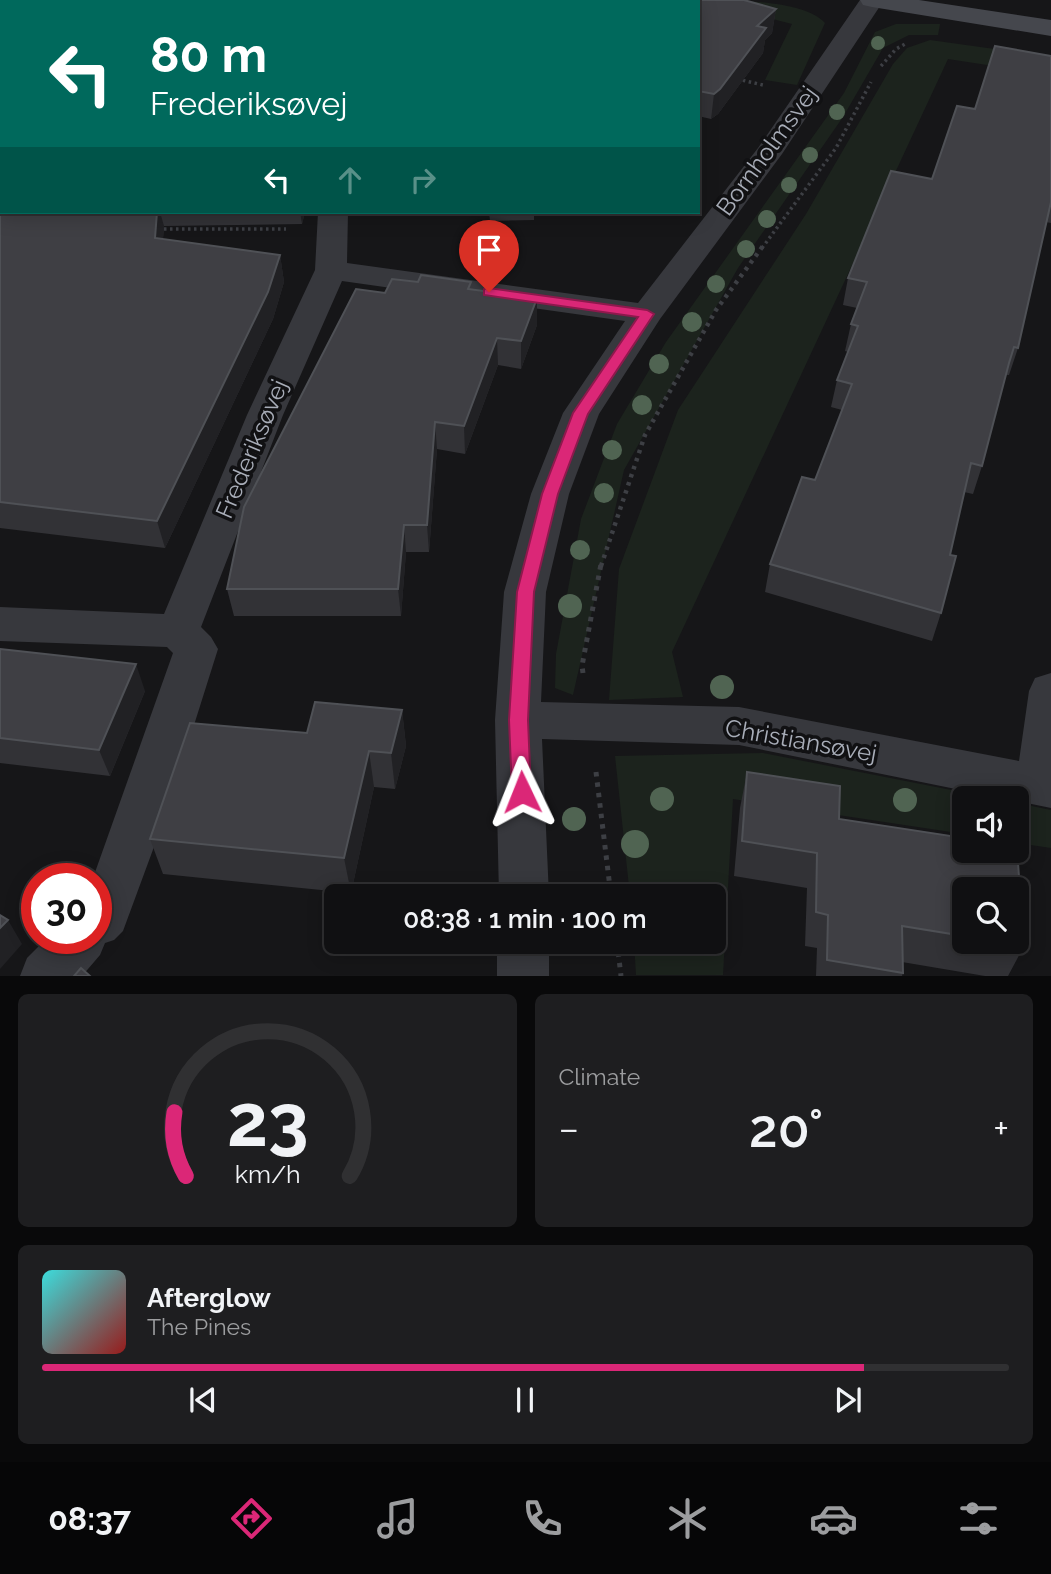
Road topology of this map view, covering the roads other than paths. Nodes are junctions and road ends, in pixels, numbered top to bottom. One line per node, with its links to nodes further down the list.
1 (872, 0): 2 (street); 5 (street, Bornholmsvej)
2 (1051, 28)
3 (332, 220): 4 (street, Frederiksøvej)
4 (331, 270): 5 (street); 7 (street, Frederiksøvej)
5 (647, 314): 9 (street, Bornholmsvej)
6 (0, 624): 7 (street)
7 (178, 631): 12 (street)
8 (1051, 691): 10 (street, Christiansøvej)
9 (519, 720): 10 (street, Christiansøvej); 11 (street, Bornholmsvej)
10 (1045, 787)
11 (524, 884)
12 (112, 895)
13 (66, 954): 15 (street)
14 (523, 954): 16 (street)
15 (46, 975)
16 (523, 975)

